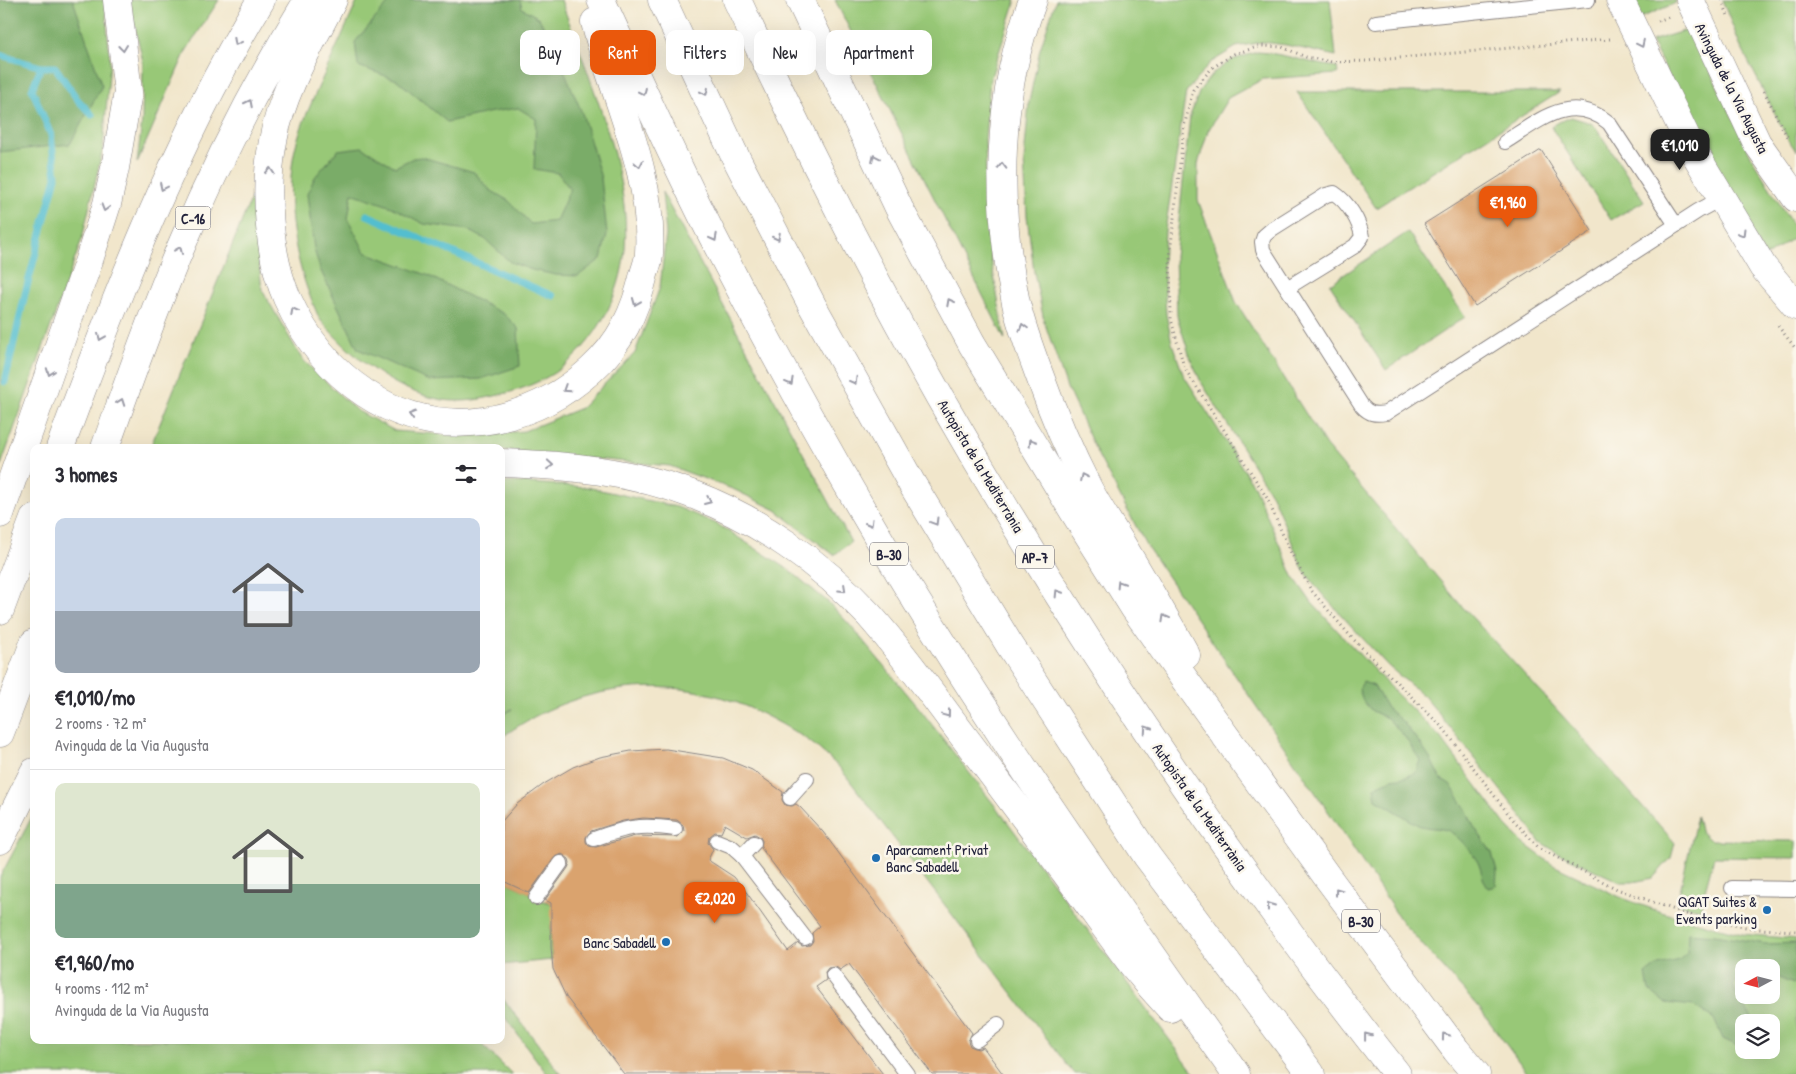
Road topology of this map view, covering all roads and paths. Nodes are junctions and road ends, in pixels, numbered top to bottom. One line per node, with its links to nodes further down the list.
1 (118, 0): 30 (main road, one-way to 30)
2 (262, 0): 27 (main road, C-16, one-way to 27)
3 (308, 0): 28 (main road, C-16, one-way to 3)
4 (333, 0): 5 (main road, one-way to 4)
5 (590, 0)
6 (601, 0): 56 (main road, B-30, one-way to 56)
7 (662, 0): 57 (main road, one-way to 57)
8 (737, 0): 58 (main road, Autopista de la Mediterrània / AP-7, one-way to 8)
9 (800, 0): 35 (main road, B-30, one-way to 9)
10 (1033, 0): 35 (main road, one-way to 10)
11 (1588, 0): 15 (lane)
12 (1620, 0): 22 (main road, one-way to 22)
13 (1722, 0): 17 (path)
14 (1682, 7): 16 (path); 23 (main road, Avinguda de la Via Augusta)
15 (1376, 22)
16 (1656, 22)
17 (1731, 24)
18 (1611, 39): 49 (path)
19 (1762, 89): 21 (path)
20 (1506, 142): 24 (lane)
21 (1792, 145)
22 (1722, 198): 24 (lane); 26 (main road, one-way to 26)
23 (1796, 198)
24 (1676, 225): 25 (lane)
25 (1287, 288): 25 (lane)
26 (1796, 306)
27 (61, 444)
28 (106, 444)
29 (505, 463): 55 (main road, one-way to 55)
30 (0, 514)
31 (30, 530): 32 (main road)
32 (0, 610)
33 (30, 654): 34 (main road)
34 (0, 733)
35 (1248, 768): 59 (main road, B-30, one-way to 35)
36 (807, 779): 38 (lane)
37 (30, 780): 41 (main road)
38 (790, 798)
39 (675, 829): 40 (lane)
40 (594, 839)
41 (0, 840)
42 (717, 841): 44 (lane)
43 (754, 843): 44 (lane)
44 (742, 856): 50 (lane)
45 (557, 868): 48 (lane)
46 (1732, 888): 47 (lane)
47 (1796, 889)
48 (536, 898)
49 (1796, 931)
50 (805, 938)
51 (833, 975): 54 (lane)
52 (998, 1024): 53 (lane)
53 (977, 1040)
54 (907, 1074)
55 (1227, 1074)
56 (1236, 1074)
57 (1311, 1074)
58 (1397, 1074)
59 (1476, 1074)

